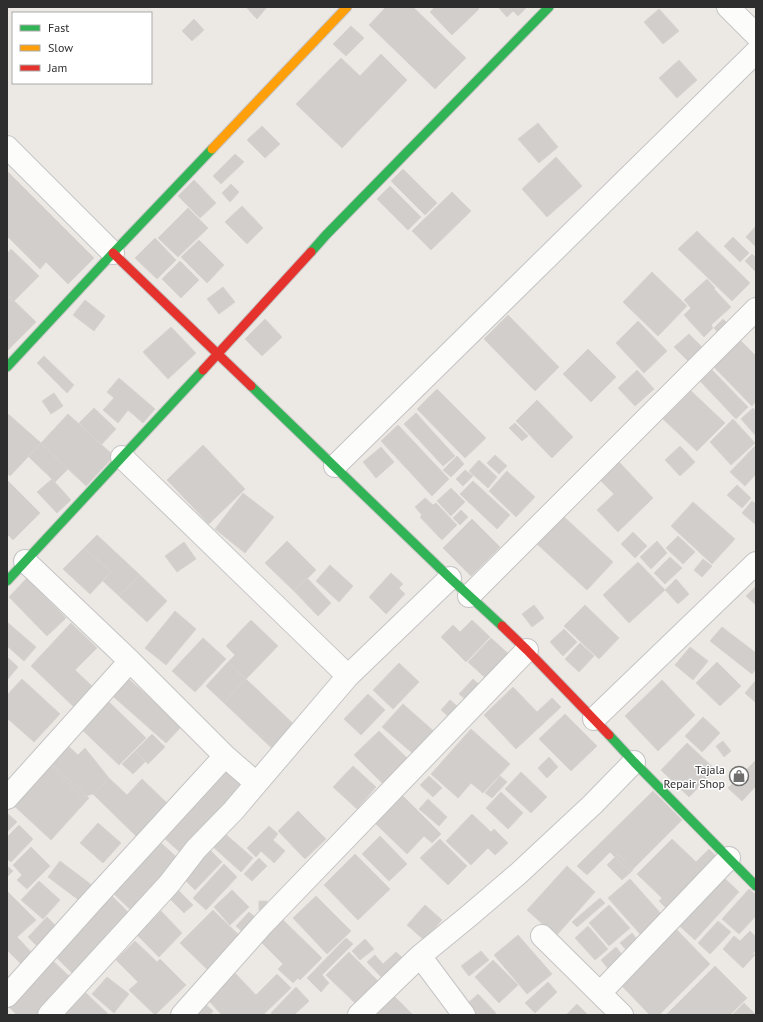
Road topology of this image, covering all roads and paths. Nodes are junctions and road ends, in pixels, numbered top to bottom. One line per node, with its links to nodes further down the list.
1 (347, 7): 7 (street)
2 (549, 7): 9 (street)
3 (728, 7): 4 (street)
4 (756, 35)
5 (756, 52): 12 (street)
6 (7, 147): 7 (street)
7 (113, 253): 9 (street); 10 (street)
8 (756, 309): 17 (street)
9 (218, 354): 11 (street); 12 (street)
10 (7, 367)
11 (122, 457): 13 (street); 20 (street)
12 (335, 466): 15 (street)
13 (25, 561): 16 (street); 19 (street)
14 (756, 563): 21 (street)
15 (450, 578): 17 (street); 20 (street)
16 (7, 581)
17 (469, 596): 18 (street)
18 (527, 650): 21 (street); 33 (street)
19 (130, 661): 22 (street); 25 (street)
20 (348, 676): 24 (street)
21 (594, 719): 23 (street)
22 (225, 756): 24 (street); 31 (street)
23 (634, 762): 26 (street); 29 (street)
24 (256, 783): 32 (street)
25 (7, 798)
26 (729, 858): 27 (street); 30 (street)
27 (756, 886)
28 (542, 936): 30 (street)
29 (420, 956): 34 (street); 35 (street)
30 (600, 993): 36 (street)
31 (7, 996)
32 (49, 1015)
33 (182, 1015)
34 (359, 1015)
35 (464, 1015)
36 (622, 1015)

